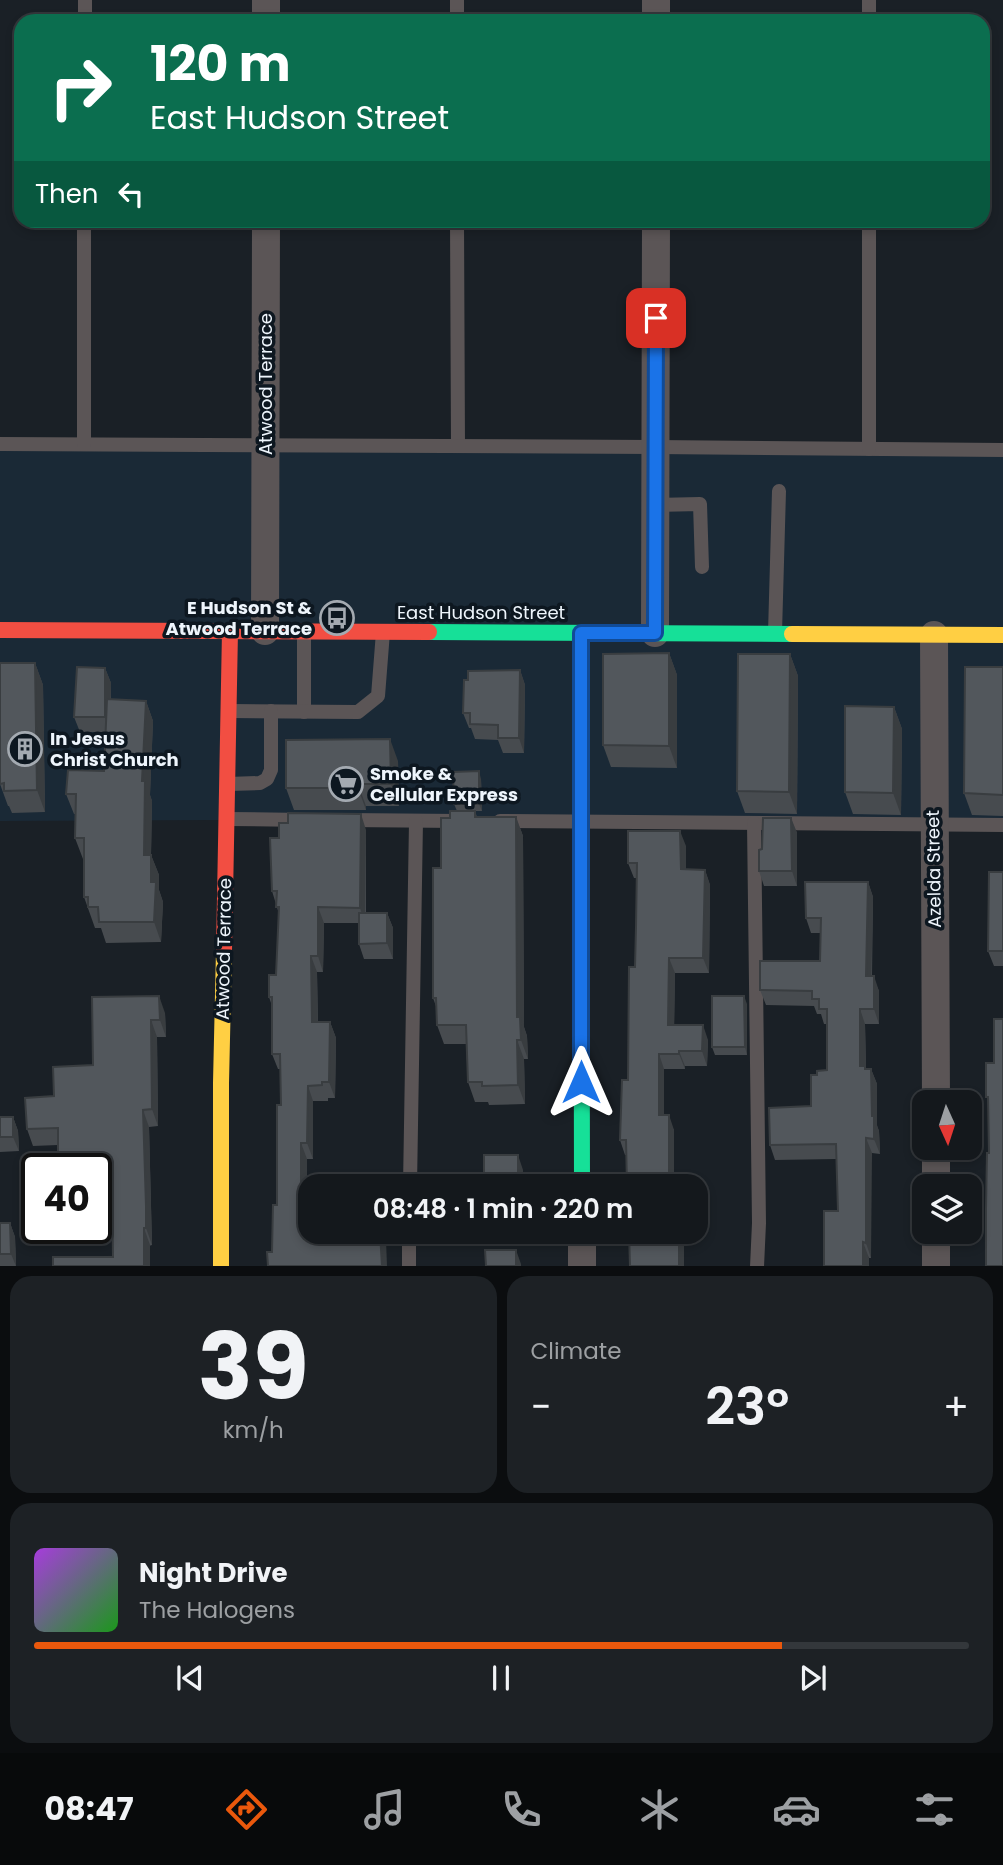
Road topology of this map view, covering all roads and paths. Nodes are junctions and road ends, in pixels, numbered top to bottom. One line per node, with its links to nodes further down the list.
1 (84, 228): 7 (lane)
2 (266, 228): 8 (street, Atwood Terrace)
3 (457, 228): 9 (lane)
4 (656, 228): 10 (street)
5 (869, 228): 11 (lane)
6 (0, 444): 7 (lane)
7 (84, 444): 8 (lane)
8 (266, 445): 9 (lane); 18 (street, Atwood Terrace)
9 (458, 446): 10 (lane)
10 (655, 447): 11 (lane); 14 (street)
11 (869, 449): 12 (lane)
12 (1003, 450)
13 (779, 491): 23 (lane)
14 (655, 505): 15 (lane); 22 (street)
15 (702, 568)
16 (0, 630): 17 (street, East Hudson Street)
17 (230, 631): 18 (street, East Hudson Street); 26 (street, Atwood Terrace)
18 (265, 631): 19 (street, East Hudson Street)
19 (303, 631): 20 (street, East Hudson Street); 28 (lane)
20 (383, 632): 21 (street, East Hudson Street); 28 (lane)
21 (581, 633): 22 (street, East Hudson Street); 32 (street)
22 (655, 633): 23 (street, East Hudson Street)
23 (775, 634): 24 (street, East Hudson Street)
24 (934, 635): 25 (street, East Hudson Street); 34 (street, Azelda Street)
25 (1003, 635)
26 (228, 710): 27 (lane); 29 (street, Atwood Terrace)
27 (271, 711): 28 (lane); 29 (lane)
28 (304, 712)
29 (227, 784): 30 (street, Atwood Terrace)
30 (226, 819): 31 (lane); 42 (street, Atwood Terrace)
31 (416, 821): 32 (lane); 37 (lane)
32 (581, 822): 33 (lane); 38 (street)
33 (754, 823): 34 (lane); 45 (lane)
34 (934, 824): 35 (lane); 36 (street, Azelda Street)
35 (1003, 825)
36 (936, 1090)
37 (410, 1174)
38 (582, 1174)
39 (409, 1244): 43 (lane)
40 (582, 1244): 44 (street)
41 (936, 1244): 46 (street)
42 (221, 1266)
43 (409, 1266)
44 (582, 1266)
45 (757, 1266)
46 (936, 1266)

